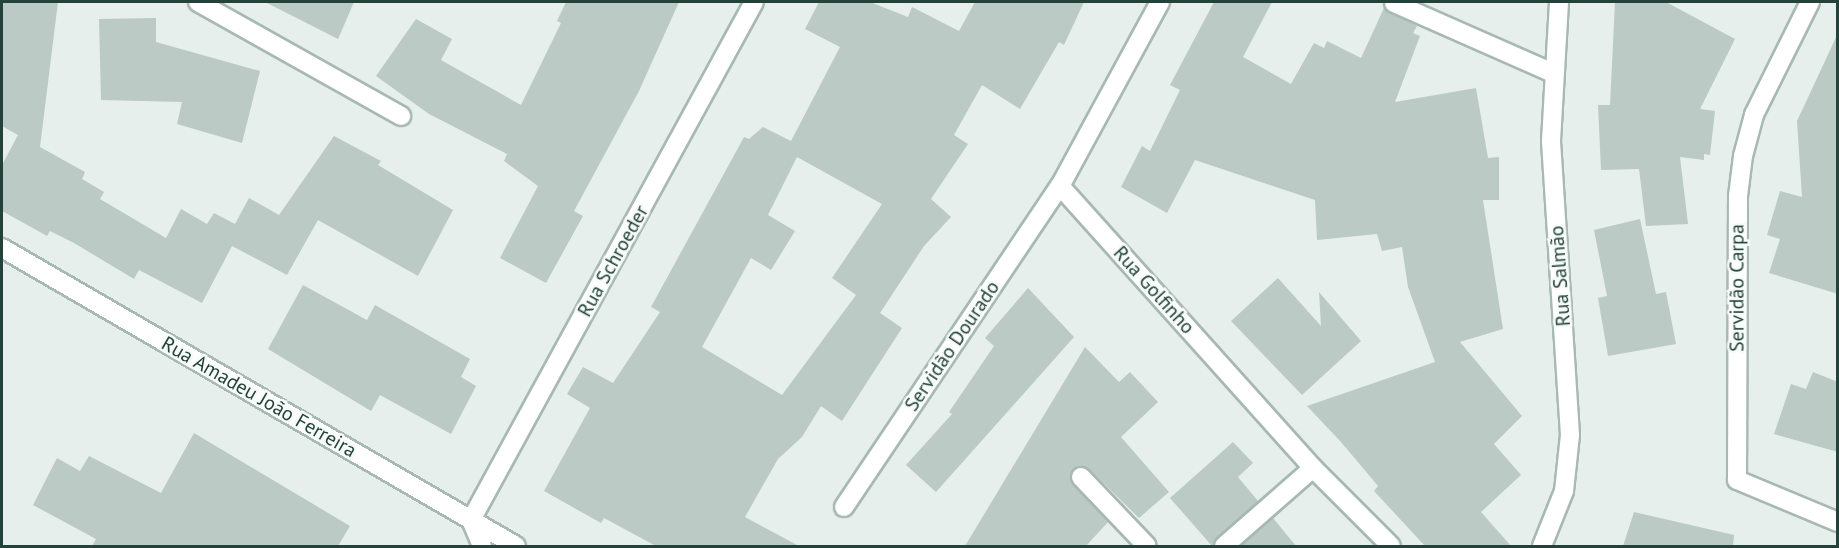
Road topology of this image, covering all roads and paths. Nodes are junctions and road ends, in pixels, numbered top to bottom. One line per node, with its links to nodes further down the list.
1 (198, 2): 8 (street)
2 (754, 2): 14 (street, Rua Schroeder)
3 (1160, 2): 9 (street)
4 (1559, 2): 7 (street, Rua Salmão)
5 (1810, 2): 15 (street, Servidão Carpa)
6 (1395, 3): 7 (street)
7 (1553, 74): 21 (street, Rua Salmão)
8 (401, 116)
9 (1060, 186): 11 (street, Rua Golfinho); 13 (street, Servidão Dourado)
10 (2, 248): 14 (street, Rua Amadeu João Ferreira)
11 (1313, 468): 19 (street); 20 (street, Rua Golfinho)
12 (1081, 477): 18 (street)
13 (844, 507)
14 (471, 520): 16 (street); 17 (street, Rua Amadeu João Ferreira)
15 (1838, 522)
16 (482, 546)
17 (516, 546)
18 (1147, 546)
19 (1224, 546)
20 (1391, 546)
21 (1542, 546)

